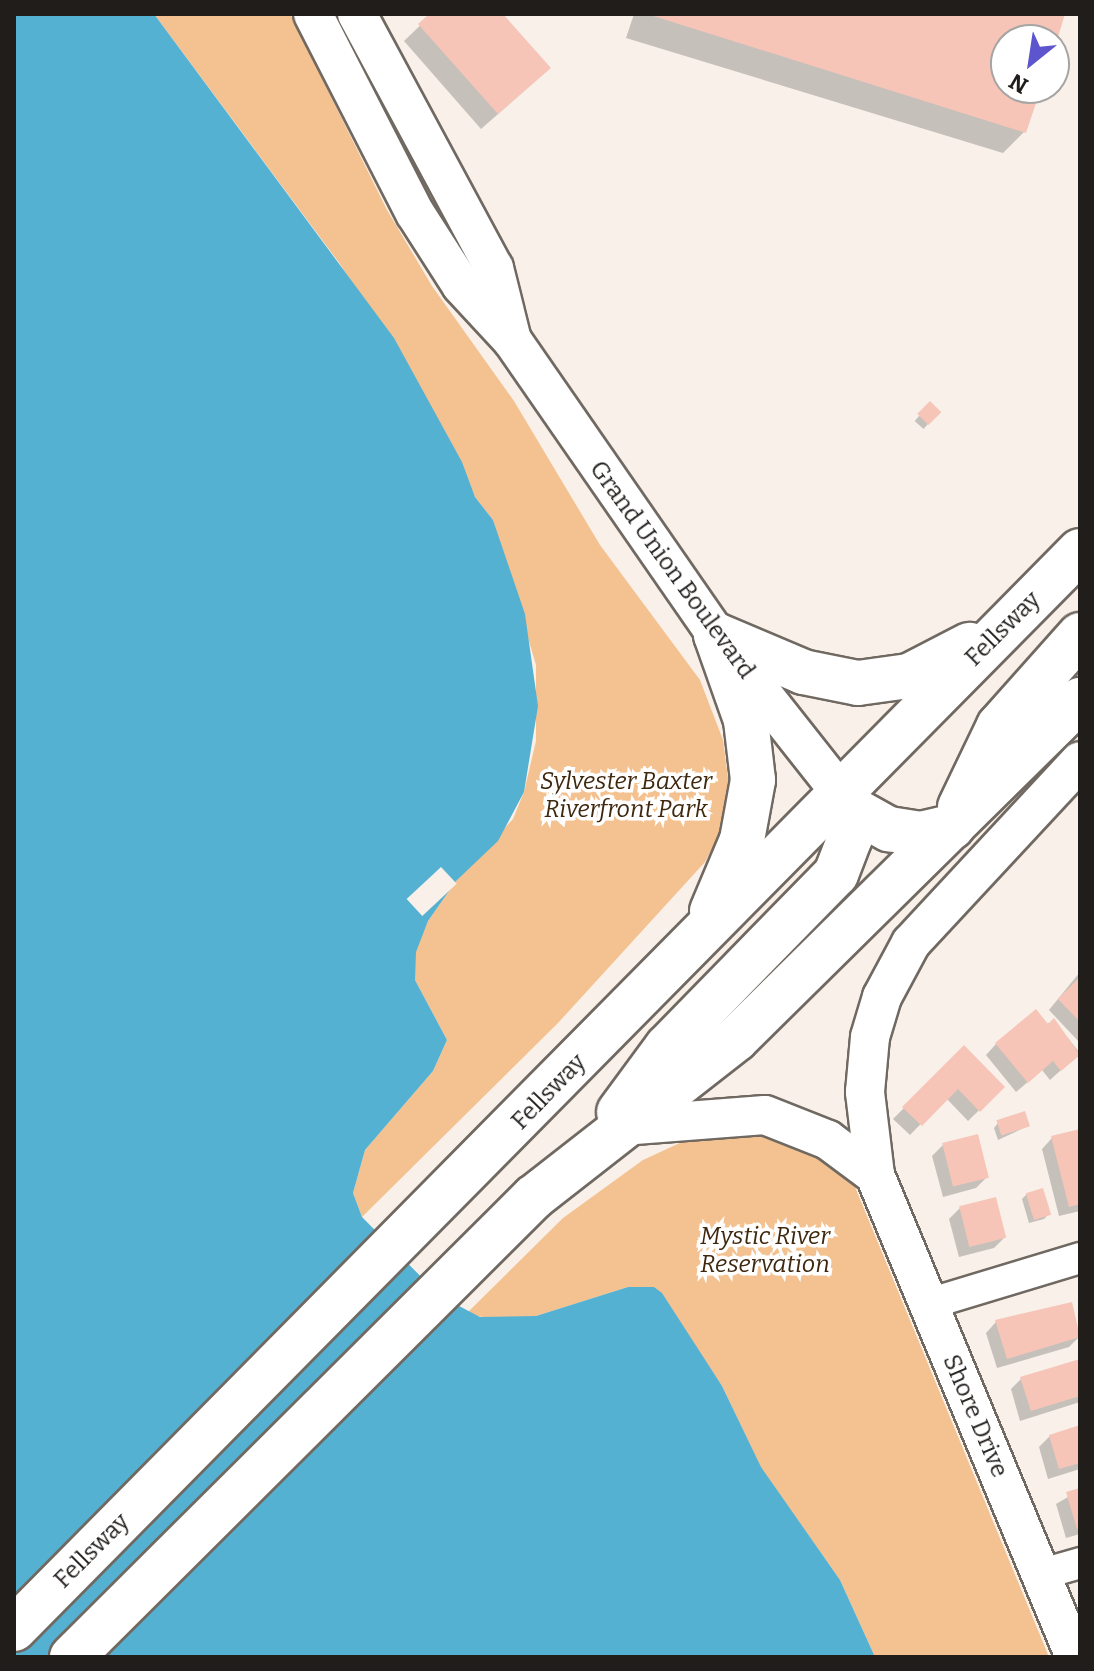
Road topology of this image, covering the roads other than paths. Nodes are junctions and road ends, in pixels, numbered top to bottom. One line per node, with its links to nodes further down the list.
1 (313, 14): 3 (street, Grand Union Boulevard)
2 (357, 14): 3 (street, Grand Union Boulevard)
3 (512, 340): 6 (street, Grand Union Boulevard)
4 (1074, 549): 5 (highway, Fellsway)
5 (1012, 619): 6 (highway); 10 (highway, Fellsway)
6 (716, 635): 10 (street, Grand Union Boulevard); 12 (highway)
7 (1080, 635): 11 (highway)
8 (1080, 700): 11 (highway)
9 (1080, 761): 14 (street, Shore Drive)
10 (841, 793): 11 (highway); 12 (highway, Fellsway); 13 (highway)
11 (952, 827): 13 (highway)
12 (690, 947): 19 (highway, Fellsway)
13 (608, 1136): 14 (street); 20 (highway)
14 (875, 1175): 16 (street, Shore Drive)
15 (1080, 1258): 16 (street)
16 (928, 1304): 18 (street, Shore Drive)
17 (1080, 1563): 18 (street)
18 (1042, 1574): 21 (street, Shore Drive)
19 (14, 1629)
20 (72, 1657)
21 (1075, 1657)

